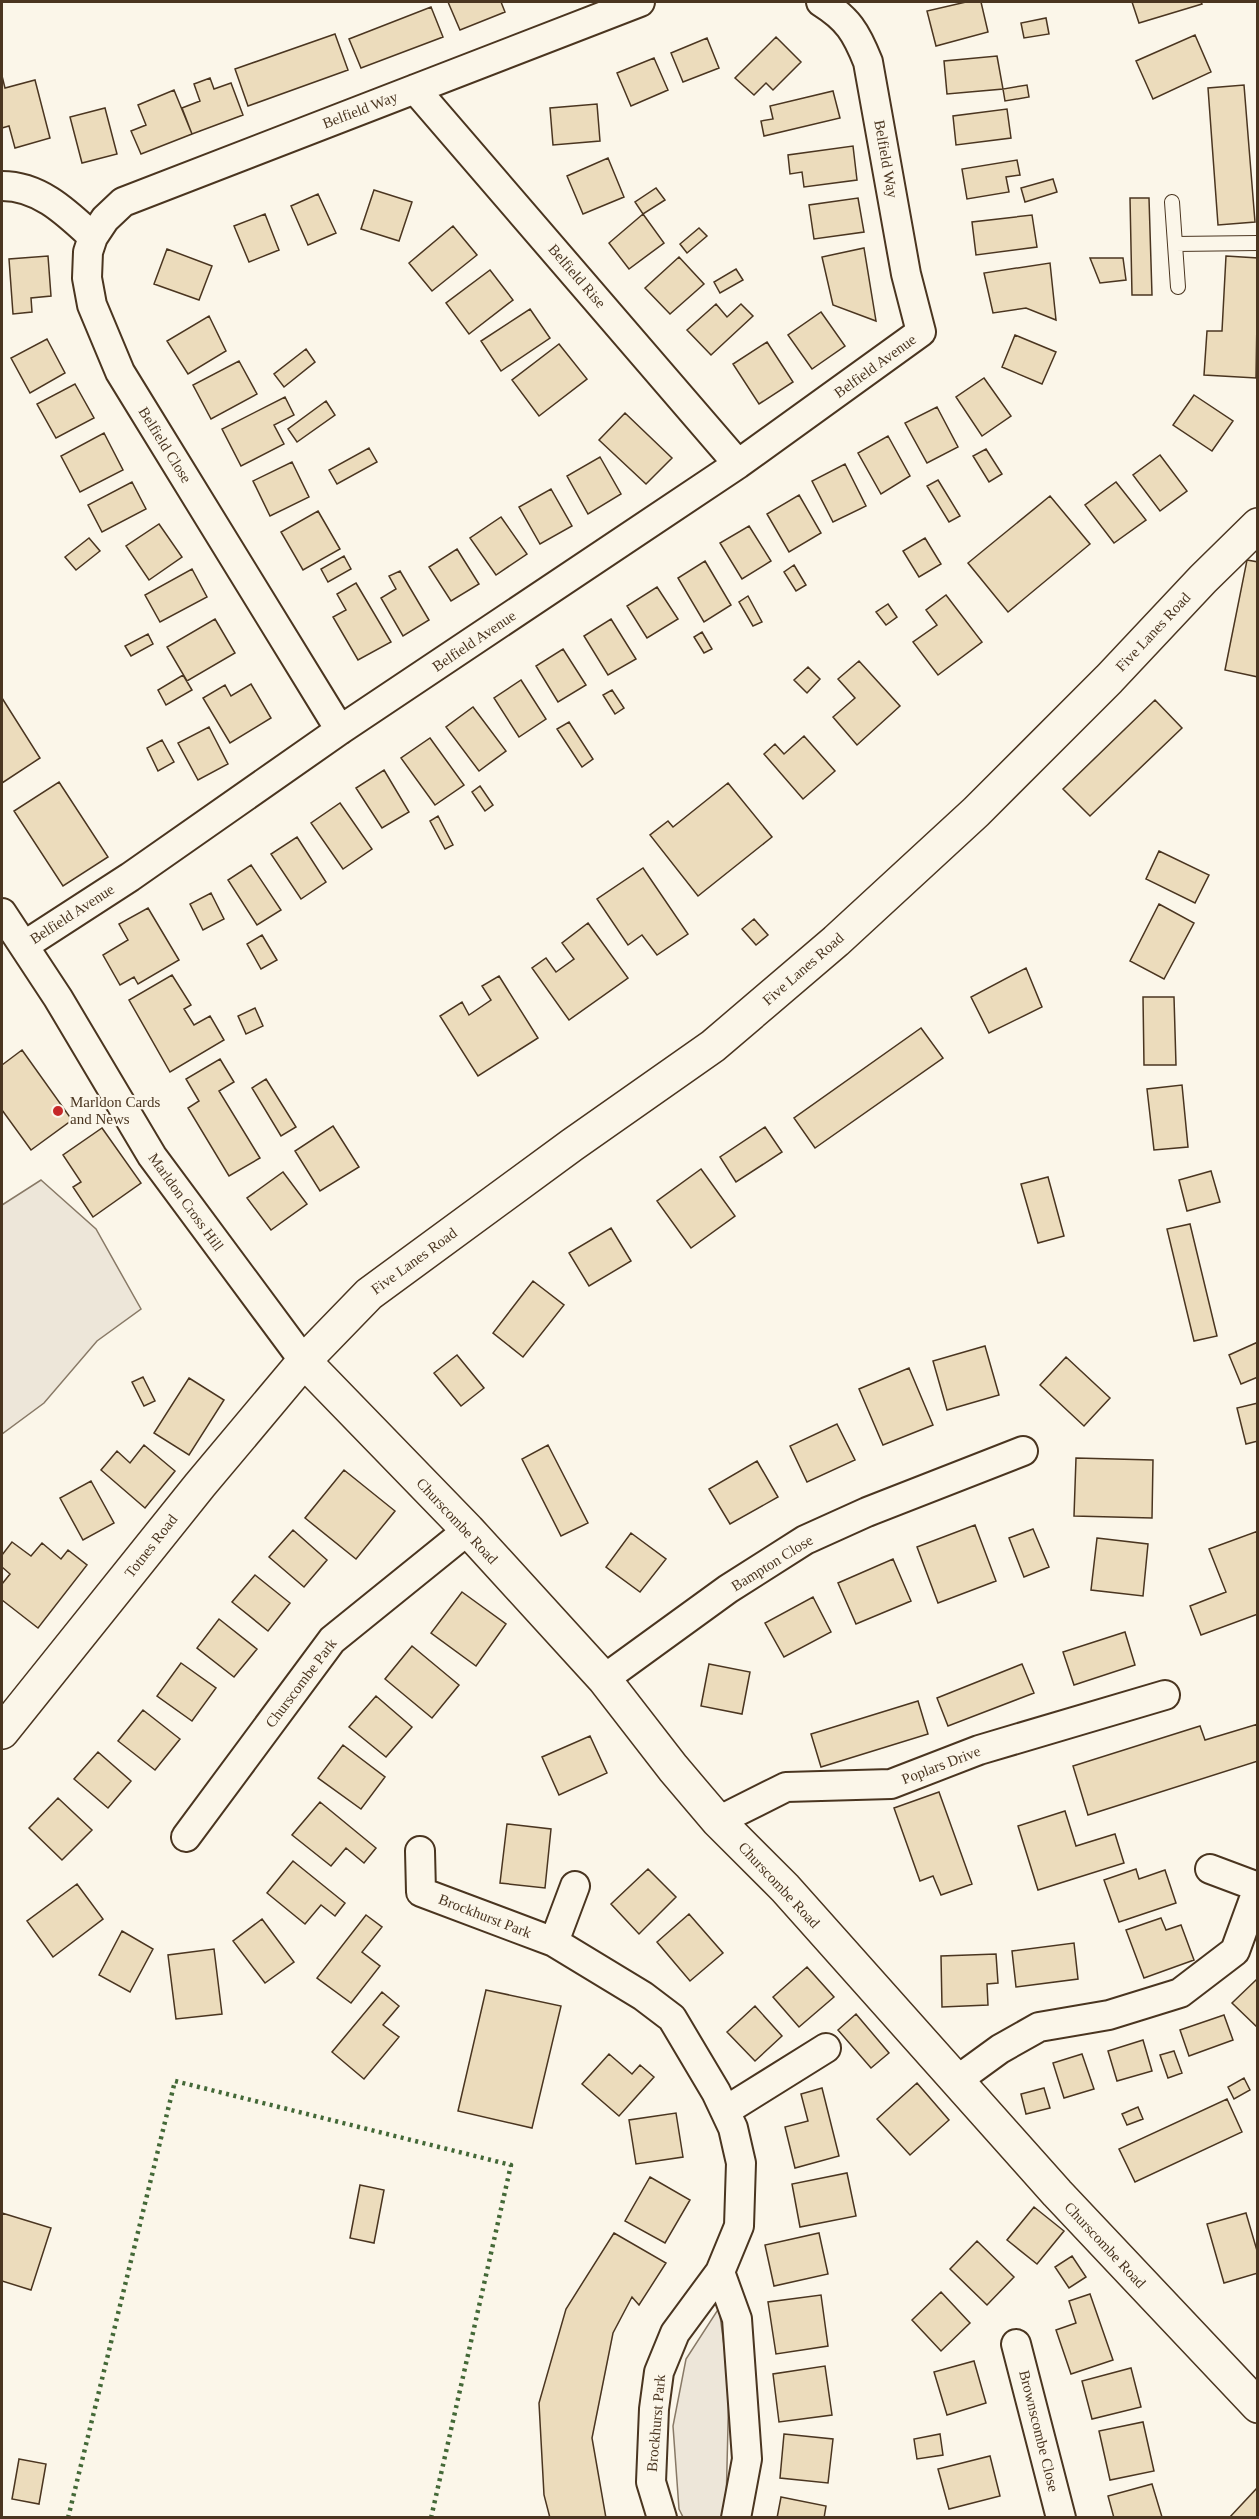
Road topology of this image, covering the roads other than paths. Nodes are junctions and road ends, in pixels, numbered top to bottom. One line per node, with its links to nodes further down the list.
1 (640, 2): 3 (street, Belfield Way)
2 (821, 2): 10 (street, Belfield Way)
3 (415, 89): 6 (street, Belfield Way); 11 (street, Belfield Rise)
4 (2, 186): 6 (street)
5 (1172, 202): 8 (lane)
6 (93, 237): 13 (street, Belfield Close)
7 (1257, 243): 8 (lane)
8 (1175, 244): 9 (lane)
9 (1178, 287)
10 (921, 332): 11 (street, Belfield Avenue)
11 (738, 464): 13 (street, Belfield Avenue)
12 (1257, 525): 16 (street, Five Lanes Road)
13 (340, 730): 15 (street, Belfield Avenue)
14 (2, 913): 15 (street, Marldon Cross Hill)
15 (25, 945): 16 (street, Marldon Cross Hill)
16 (304, 1361): 18 (street, Churscombe Road); 21 (street, Totnes Road)
17 (1023, 1451): 19 (street, Bampton Close)
18 (468, 1530): 19 (street, Churscombe Road); 23 (street, Churscombe Park)
19 (604, 1679): 22 (street, Churscombe Road)
20 (1165, 1695): 22 (street, Poplars Drive)
21 (2, 1732)
22 (718, 1821): 30 (street, Churscombe Road)
23 (186, 1837)
24 (420, 1851): 28 (street, Brockhurst Park)
25 (1210, 1869): 27 (street)
26 (574, 1886): 28 (street)
27 (1257, 1887): 30 (street)
28 (554, 1942): 31 (street, Brockhurst Park)
29 (826, 2048): 31 (street)
30 (956, 2081): 34 (street, Churscombe Road)
31 (725, 2111): 32 (street, Brockhurst Park)
32 (720, 2272): 35 (street, Brockhurst Park); 36 (street)
33 (1016, 2344): 37 (street, Brownscombe Close)
34 (1257, 2406)
35 (662, 2517)
36 (736, 2517)
37 (1061, 2517)

